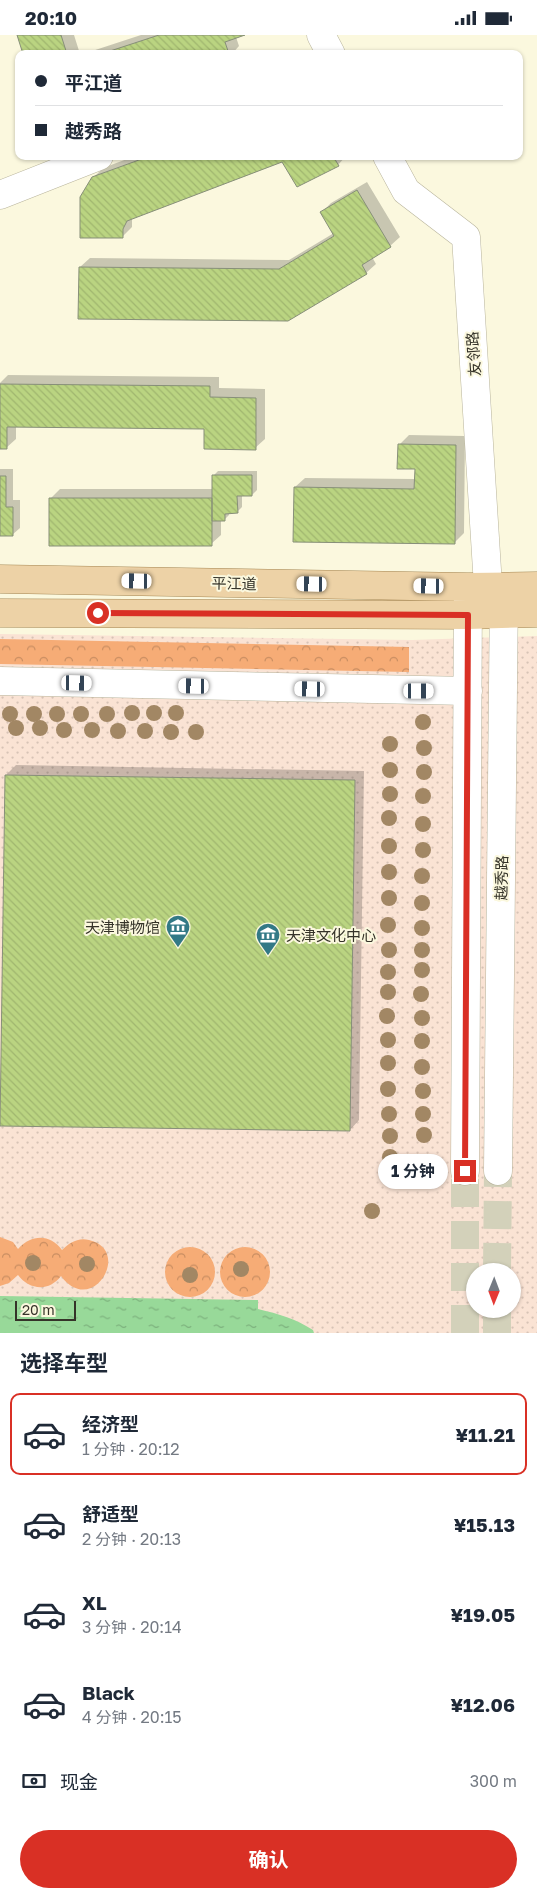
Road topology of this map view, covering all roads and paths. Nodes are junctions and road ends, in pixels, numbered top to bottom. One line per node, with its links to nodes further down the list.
1 (321, 35): 2 (street)
2 (329, 50)
3 (89, 160): 5 (street)
4 (389, 160): 8 (street, 友邻路)
5 (0, 195)
6 (0, 579): 8 (main road, 平江道)
7 (537, 585): 8 (main road, 平江道)
8 (487, 586): 11 (street, 越秀路); 12 (street)
9 (0, 613): 12 (main road, 平江道)
10 (537, 613): 11 (main road, 平江道)
11 (503, 614): 12 (main road, 平江道); 16 (street, 越秀路)
12 (468, 615): 14 (street)
13 (0, 681): 14 (street)
14 (468, 691): 15 (street)
15 (465, 1171)
16 (498, 1171)

